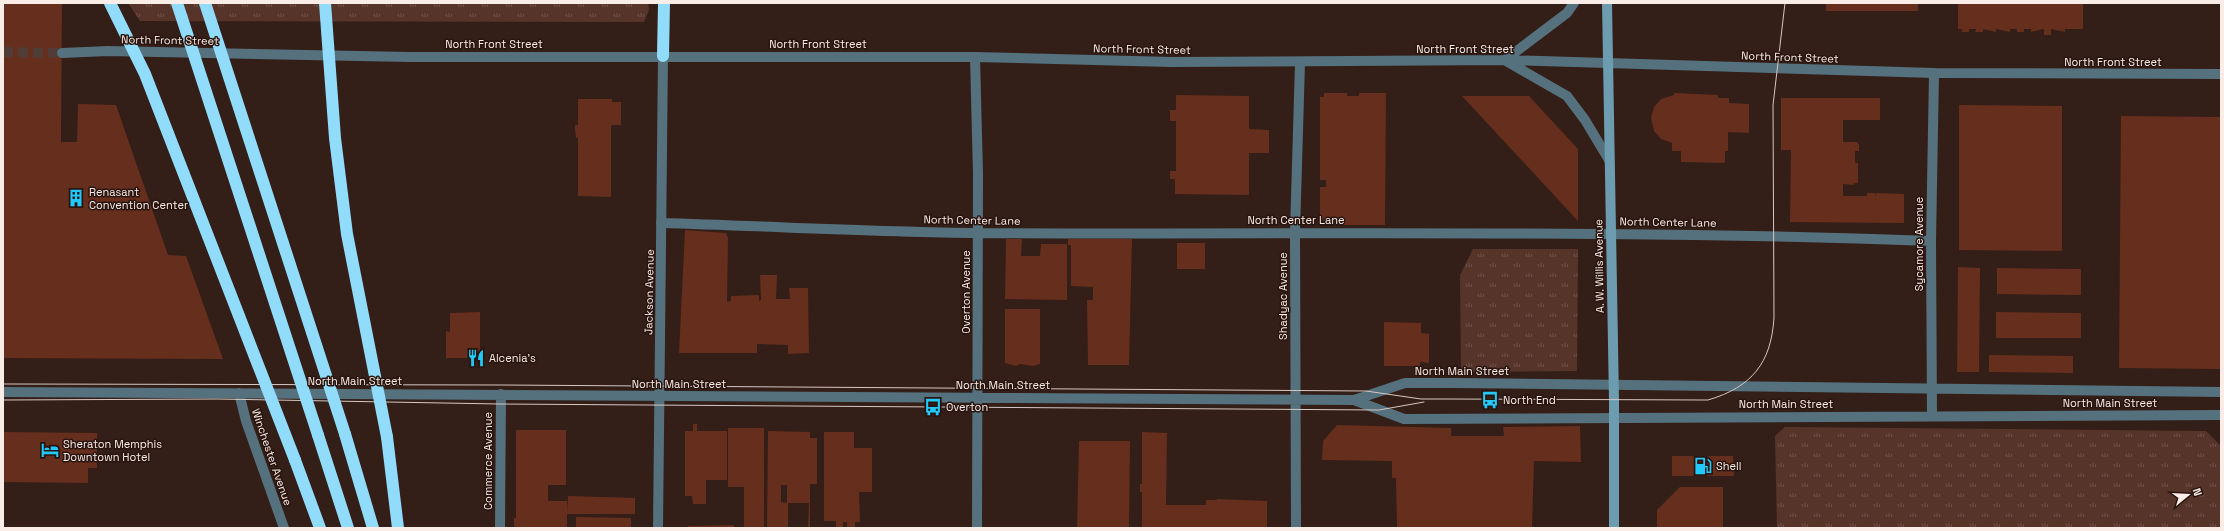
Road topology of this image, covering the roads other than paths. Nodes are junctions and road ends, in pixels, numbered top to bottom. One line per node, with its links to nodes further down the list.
1 (110, 3): 36 (highway, bridge)
2 (177, 3): 37 (highway, bridge)
3 (205, 3): 38 (highway, bridge)
4 (325, 3): 39 (highway, bridge)
5 (664, 3): 9 (highway)
6 (1574, 3): 11 (street)
7 (1607, 3): 12 (main road, A. W. Willis Avenue)
8 (62, 53): 9 (street, North Front Street)
9 (663, 56): 10 (street, North Front Street); 17 (street, Jackson Avenue)
10 (975, 57): 13 (street, North Front Street); 19 (street, Overton Avenue)
11 (1505, 60): 12 (street, North Front Street); 13 (street, North Front Street); 16 (street)
12 (1608, 62): 14 (street, North Front Street); 16 (main road, A. W. Willis Avenue)
13 (1300, 63): 18 (street, Shadyac Avenue)
14 (1934, 73): 15 (street, North Front Street); 21 (street, Sycamore Avenue)
15 (2221, 74)
16 (1609, 160): 20 (main road, A. W. Willis Avenue)
17 (661, 223): 19 (street, North Center Lane); 28 (street, Jackson Avenue)
18 (1295, 232): 19 (street, North Center Lane); 20 (street, North Center Lane); 30 (street, Shadyac Avenue)
19 (978, 233): 29 (street, Overton Avenue)
20 (1610, 233): 21 (street, North Center Lane); 22 (main road, A. W. Willis Avenue)
21 (1931, 241): 23 (street, Sycamore Avenue)
22 (1614, 384): 23 (street, North Main Street); 31 (street, North Main Street); 34 (main road, A. W. Willis Avenue)
23 (1932, 388): 26 (street, North Main Street); 33 (street, Sycamore Avenue)
24 (3, 392): 25 (street, North Main Street)
25 (239, 392): 27 (street, North Main Street); 35 (street, Winchester Avenue)
26 (2221, 392)
27 (500, 394): 28 (street, North Main Street); 40 (street, Commerce Avenue)
28 (660, 396): 29 (street, North Main Street); 41 (street, Jackson Avenue)
29 (978, 398): 30 (street, North Main Street); 42 (street, Overton Avenue)
30 (1296, 400): 31 (street, North Main Street); 43 (street, Shadyac Avenue)
31 (1354, 400): 34 (street, North Main Street)
32 (2221, 415): 33 (street, North Main Street)
33 (1932, 416): 34 (street, North Main Street)
34 (1614, 417): 44 (main road, A. W. Willis Avenue)
35 (284, 528)
36 (320, 528)
37 (348, 528)
38 (373, 528)
39 (398, 528)
40 (500, 528)
41 (658, 528)
42 (977, 528)
43 (1296, 528)
44 (1614, 528)

